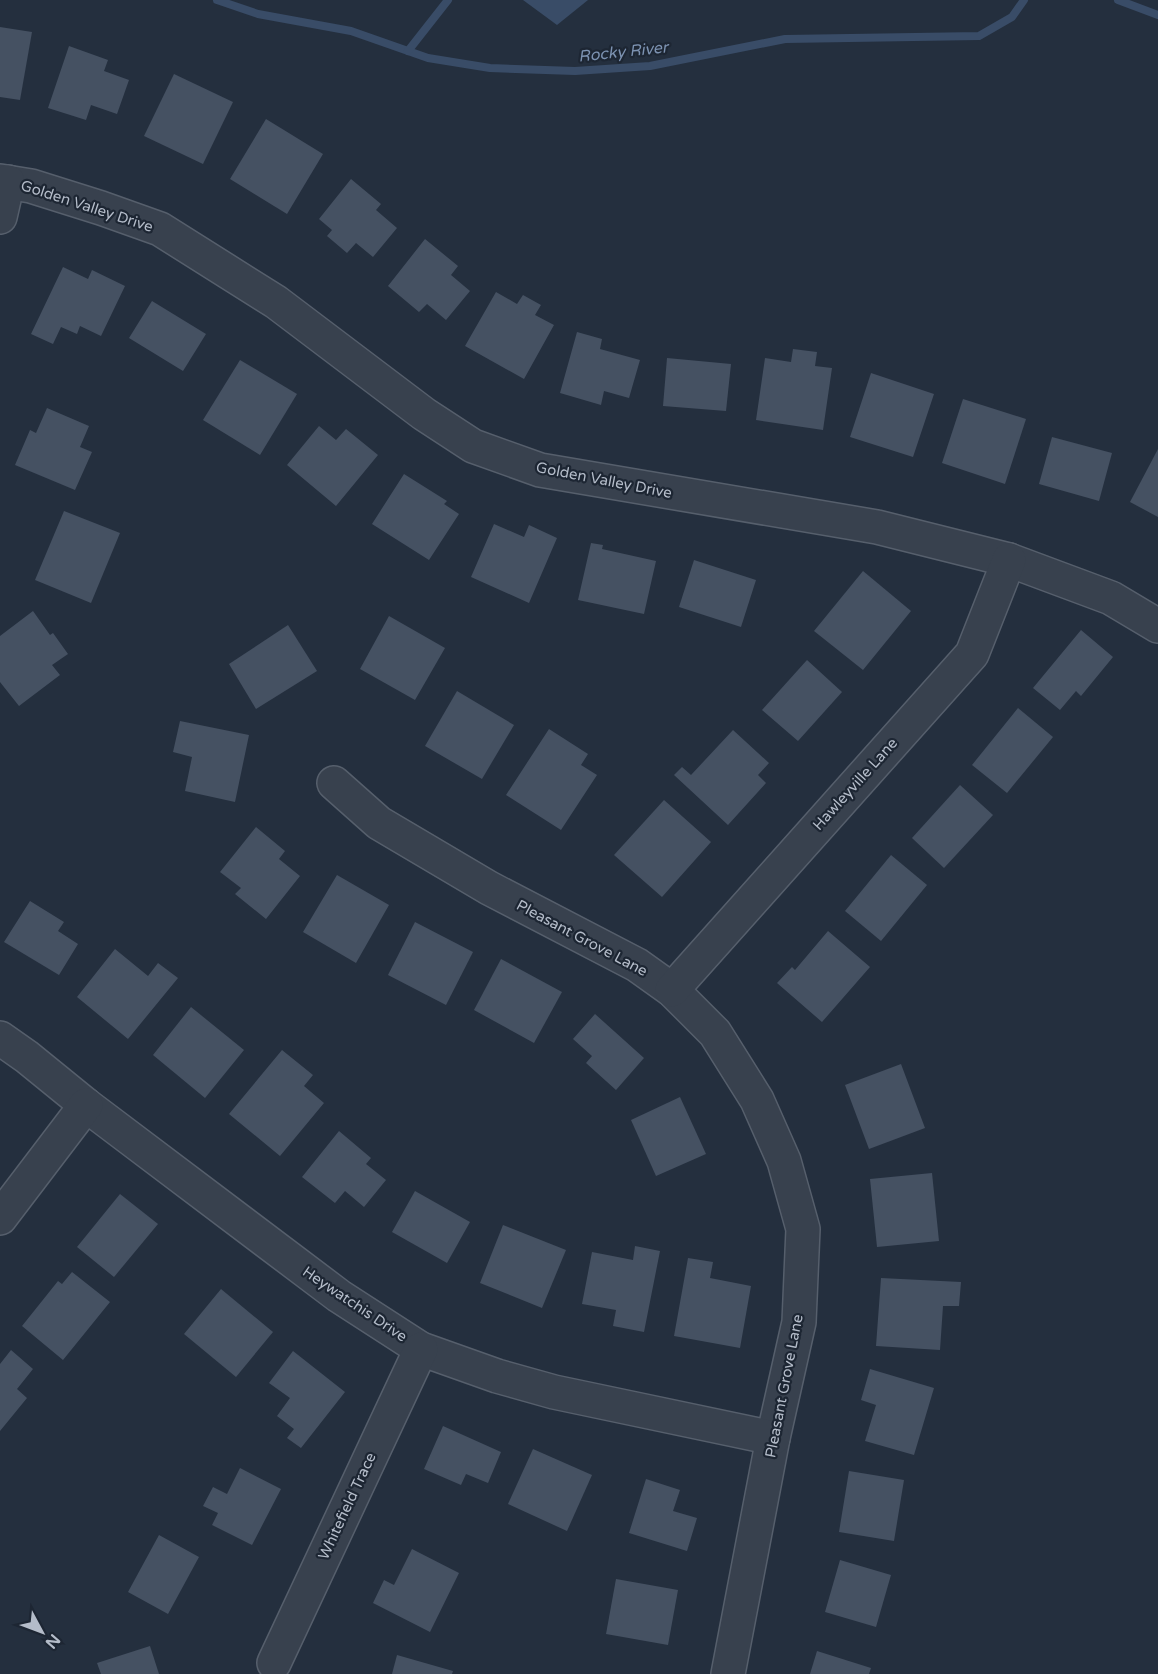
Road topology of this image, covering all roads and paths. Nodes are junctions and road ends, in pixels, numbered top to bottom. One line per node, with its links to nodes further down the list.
1 (4, 181): 2 (street); 3 (street, Golden Valley Drive)
2 (0, 217)
3 (1010, 560): 4 (street, Golden Valley Drive); 6 (street, Hawleyville Lane)
4 (1158, 626)
5 (334, 783): 6 (street, Pleasant Grove Lane)
6 (672, 990): 11 (street, Pleasant Grove Lane)
7 (0, 1038): 8 (street, Heywatchis Drive)
8 (86, 1106): 9 (street); 10 (street, Heywatchis Drive)
9 (0, 1218)
10 (421, 1349): 11 (street, Heywatchis Drive); 12 (street, Whitefield Trace)
11 (773, 1438): 13 (street, Pleasant Grove Lane)
12 (274, 1663)
13 (728, 1674)

